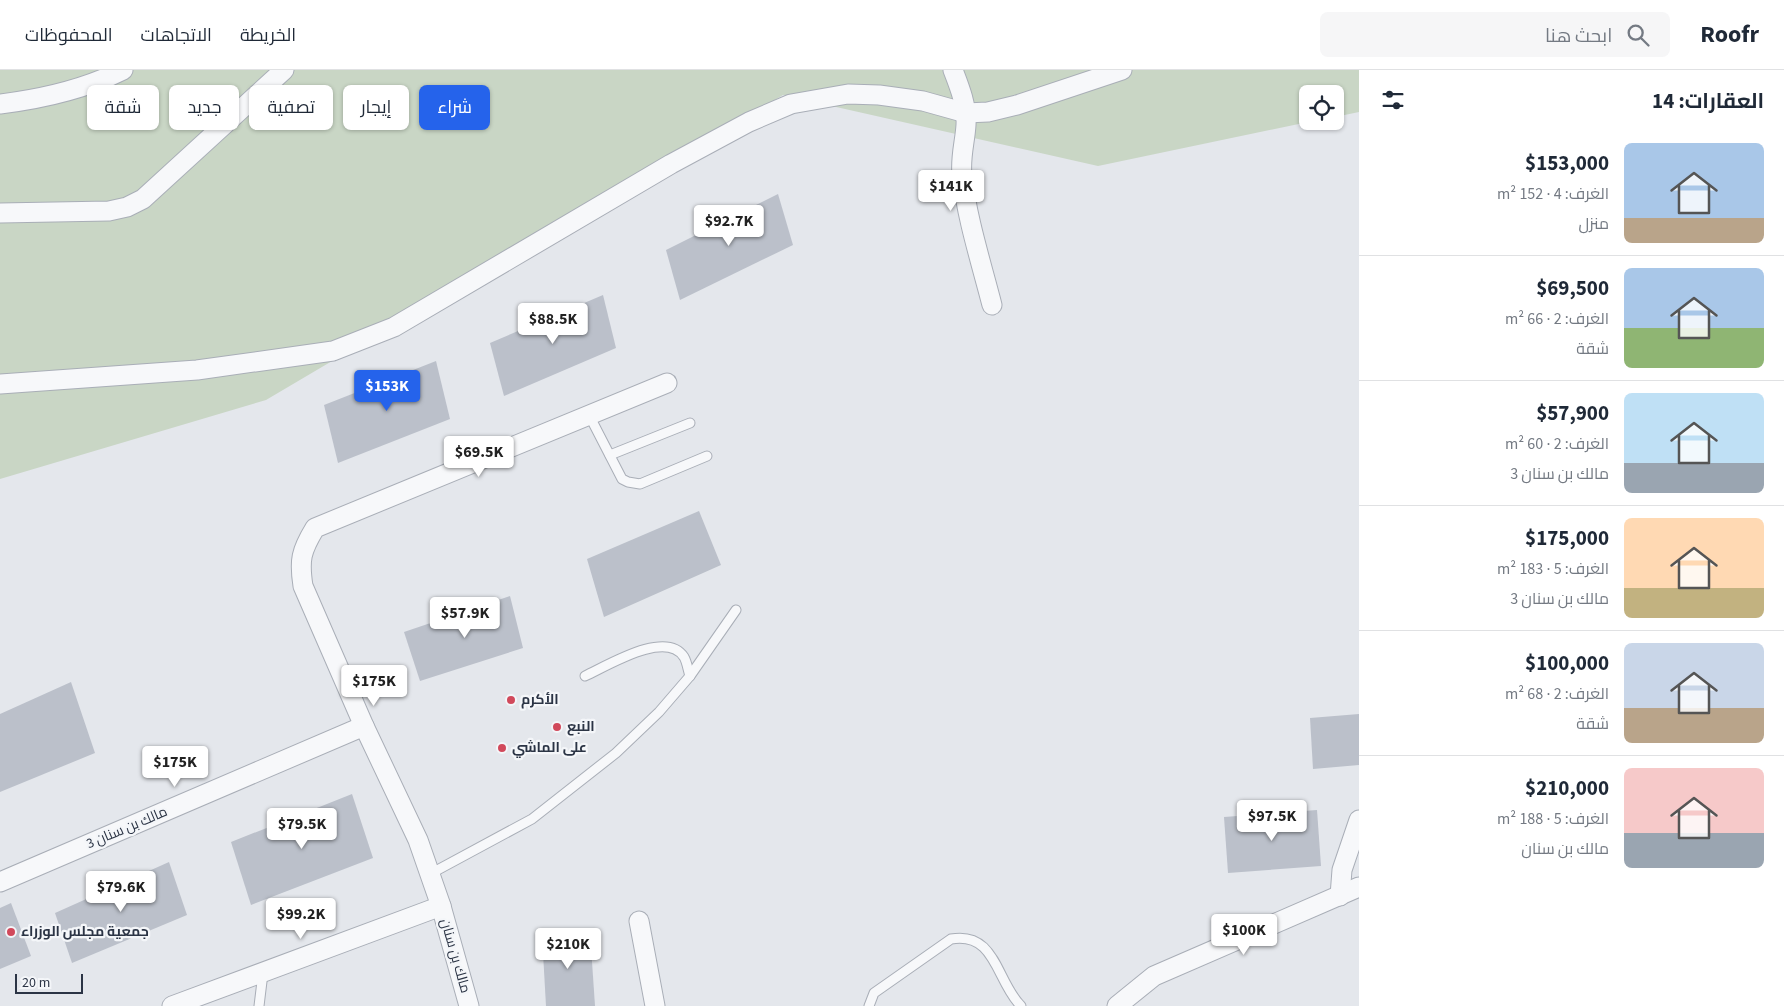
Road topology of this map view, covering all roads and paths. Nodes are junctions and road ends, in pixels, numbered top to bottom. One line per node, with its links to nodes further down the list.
1 (122, 70): 5 (street)
2 (284, 70): 7 (street)
3 (953, 70): 6 (street)
4 (1122, 70): 6 (street)
5 (0, 104)
6 (966, 113): 8 (street); 10 (street)
7 (0, 213)
8 (992, 305)
9 (667, 383): 11 (street, مالك بن سنان)
10 (0, 384)
11 (589, 415): 13 (lane); 18 (street, مالك بن سنان)
12 (690, 423): 13 (lane)
13 (610, 455): 14 (lane)
14 (707, 456)
15 (736, 610): 17 (lane)
16 (585, 676): 17 (lane)
17 (690, 676): 20 (lane)
18 (364, 726): 20 (street, مالك بن سنان); 21 (street, مالك بن سنان 3)
19 (1359, 820): 23 (street)
20 (430, 874): 24 (street, مالك بن سنان)
21 (0, 882)
22 (1359, 887): 23 (street)
23 (1340, 896): 33 (street)
24 (441, 906): 26 (street); 29 (street, مالك بن سنان)
25 (639, 921): 30 (street)
26 (263, 972): 27 (street); 28 (lane)
27 (172, 1006)
28 (258, 1006)
29 (469, 1006)
30 (655, 1006)
31 (869, 1006): 32 (lane)
32 (1021, 1006)
33 (1118, 1006)

